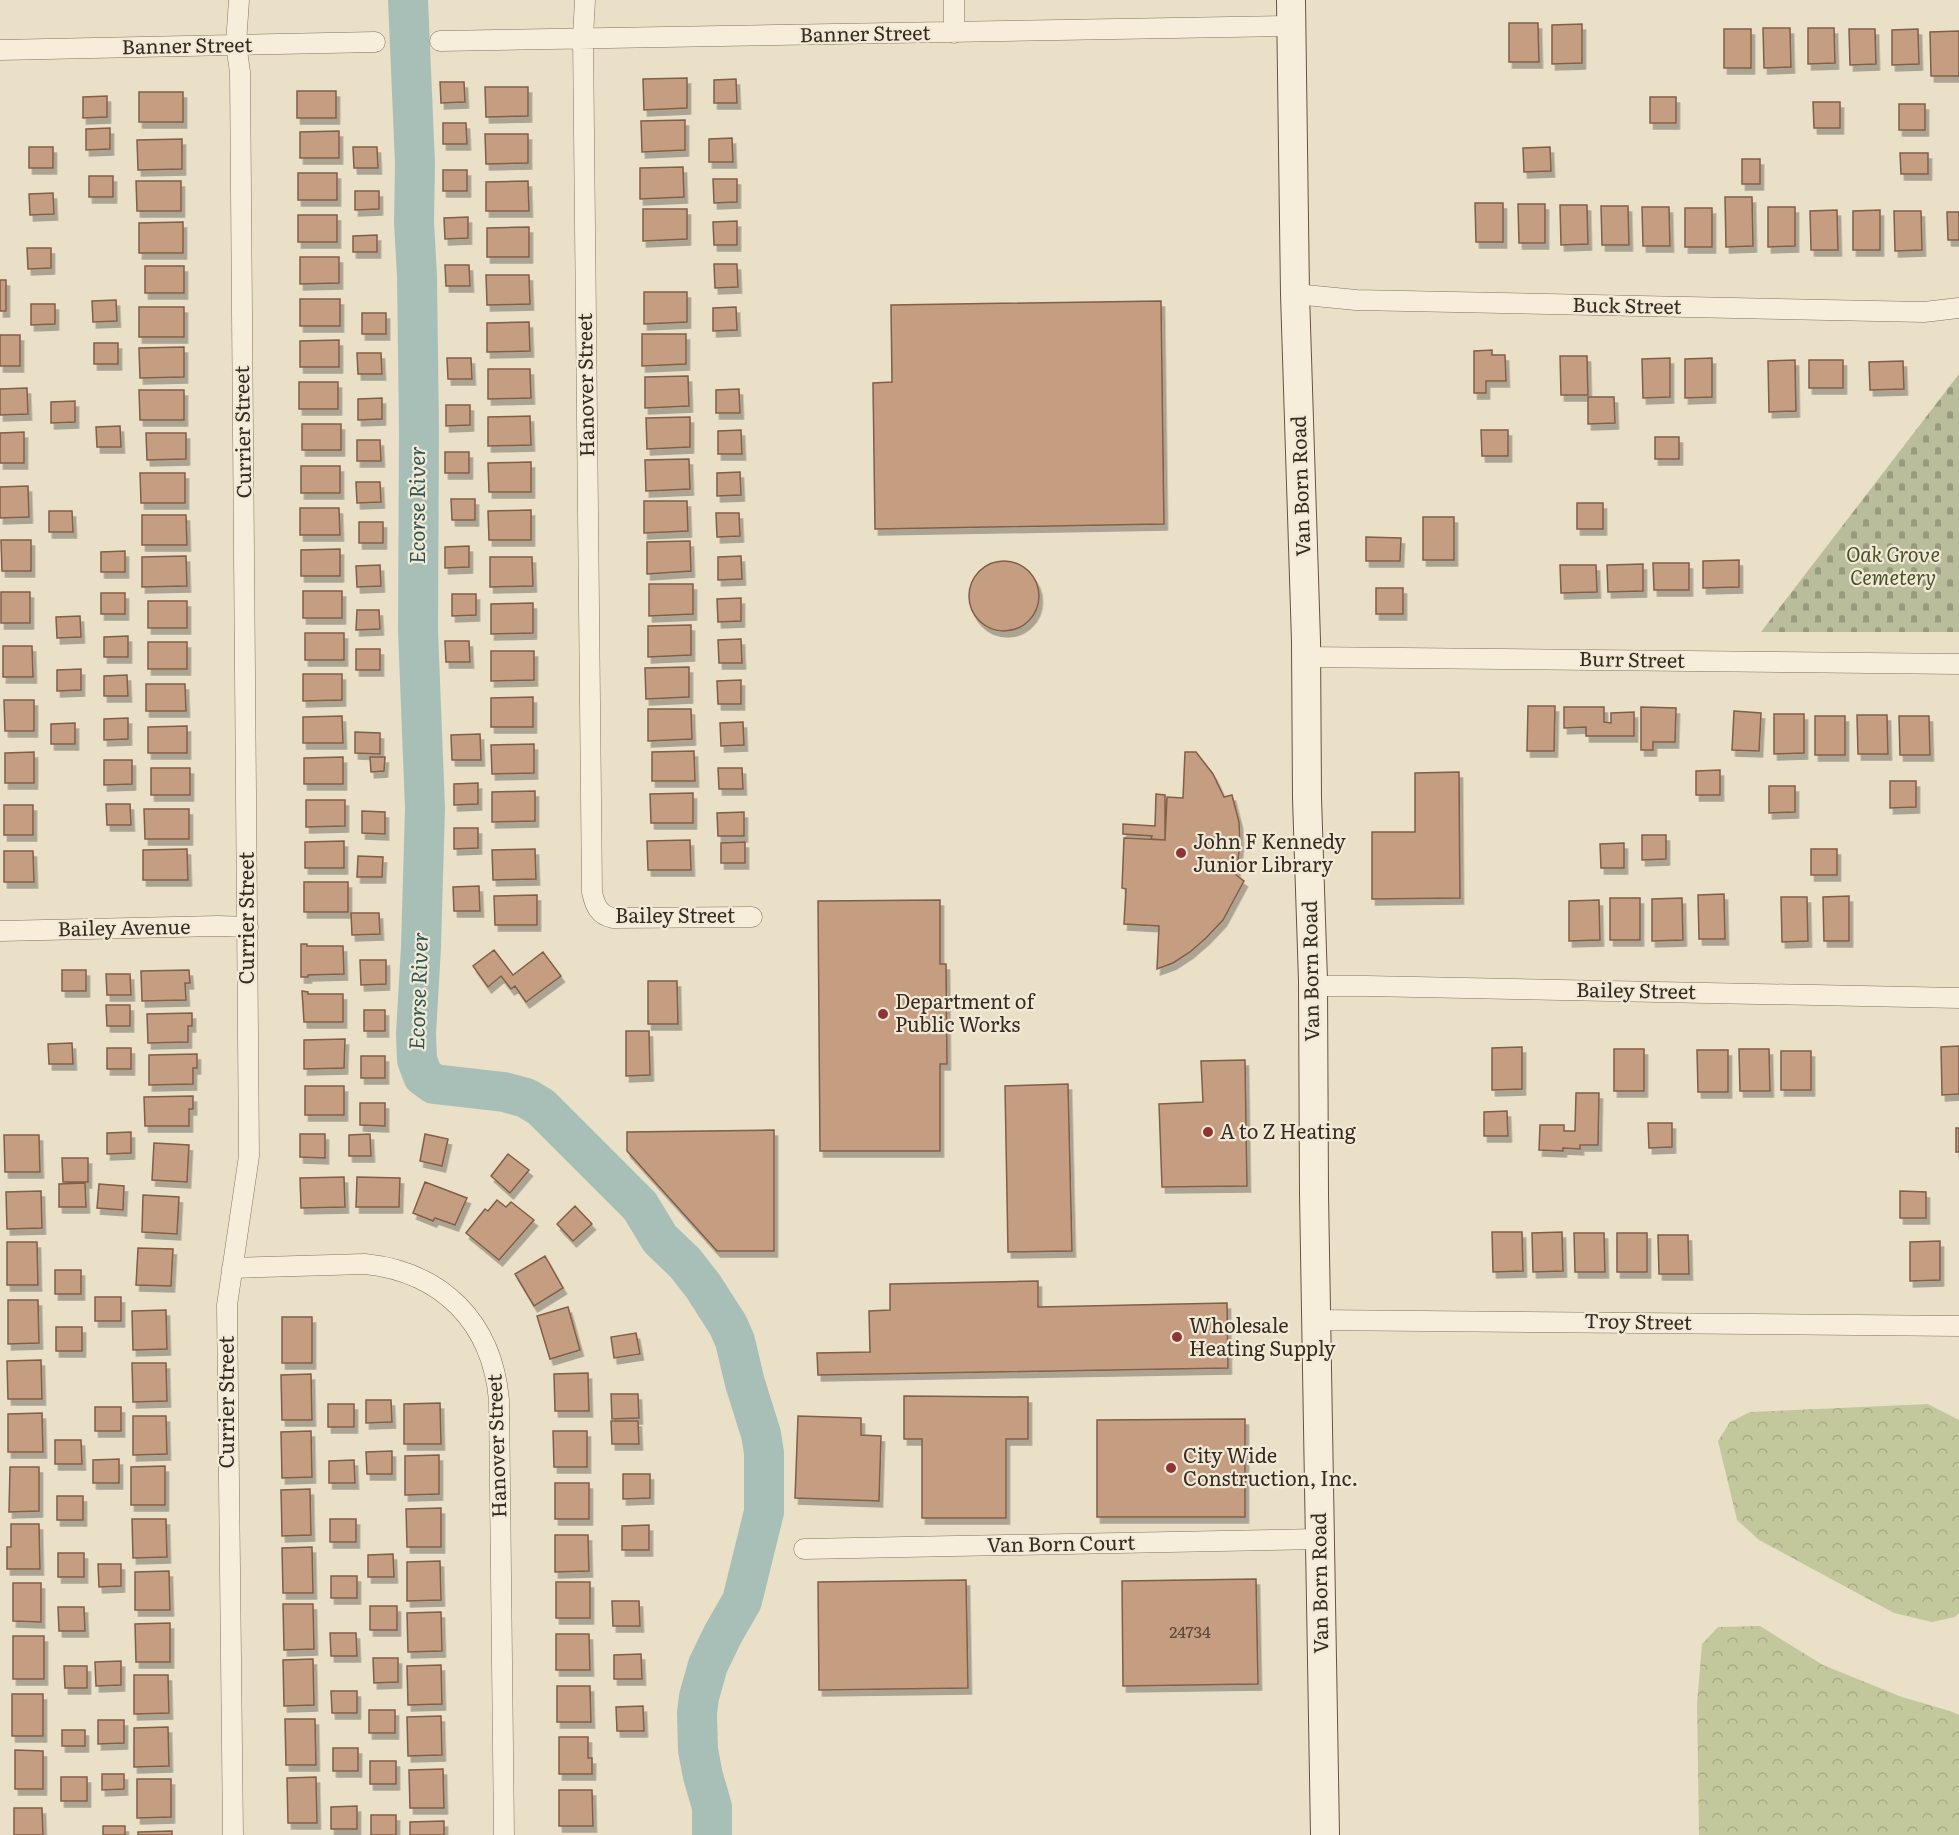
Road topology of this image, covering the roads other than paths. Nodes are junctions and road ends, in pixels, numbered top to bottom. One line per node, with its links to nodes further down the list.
1 (239, 0): 9 (street, Currier Street)
2 (585, 0): 6 (street, Hanover Street)
3 (954, 0): 5 (street)
4 (1291, 13): 5 (street, Banner Street); 11 (main road, Van Born Road)
5 (954, 33): 6 (street, Banner Street)
6 (583, 37): 7 (street, Banner Street); 15 (street, Hanover Street)
7 (440, 41)
8 (375, 42): 9 (street, Banner Street)
9 (236, 44): 10 (street, Banner Street); 17 (street, Currier Street)
10 (0, 50)
11 (1295, 294): 12 (street, Buck Street); 13 (main road, Van Born Road)
12 (1959, 308)
13 (1305, 657): 14 (street, Burr Street); 19 (main road, Van Born Road)
14 (1959, 664)
15 (590, 770): 16 (street, Bailey Street)
16 (752, 916)
17 (248, 927): 18 (street, Bailey Avenue); 21 (street, Currier Street)
18 (0, 931)
19 (1312, 987): 20 (street, Bailey Street); 22 (main road, Van Born Road)
20 (1959, 998)
21 (232, 1268): 26 (street, Currier Street); 27 (street, Hanover Street)
22 (1316, 1320): 23 (street, Troy Street); 24 (main road, Van Born Road)
23 (1959, 1326)
24 (1319, 1539): 25 (street, Van Born Court); 28 (main road, Van Born Road)
25 (804, 1548)
26 (233, 1835)
27 (504, 1835)
28 (1325, 1835)

